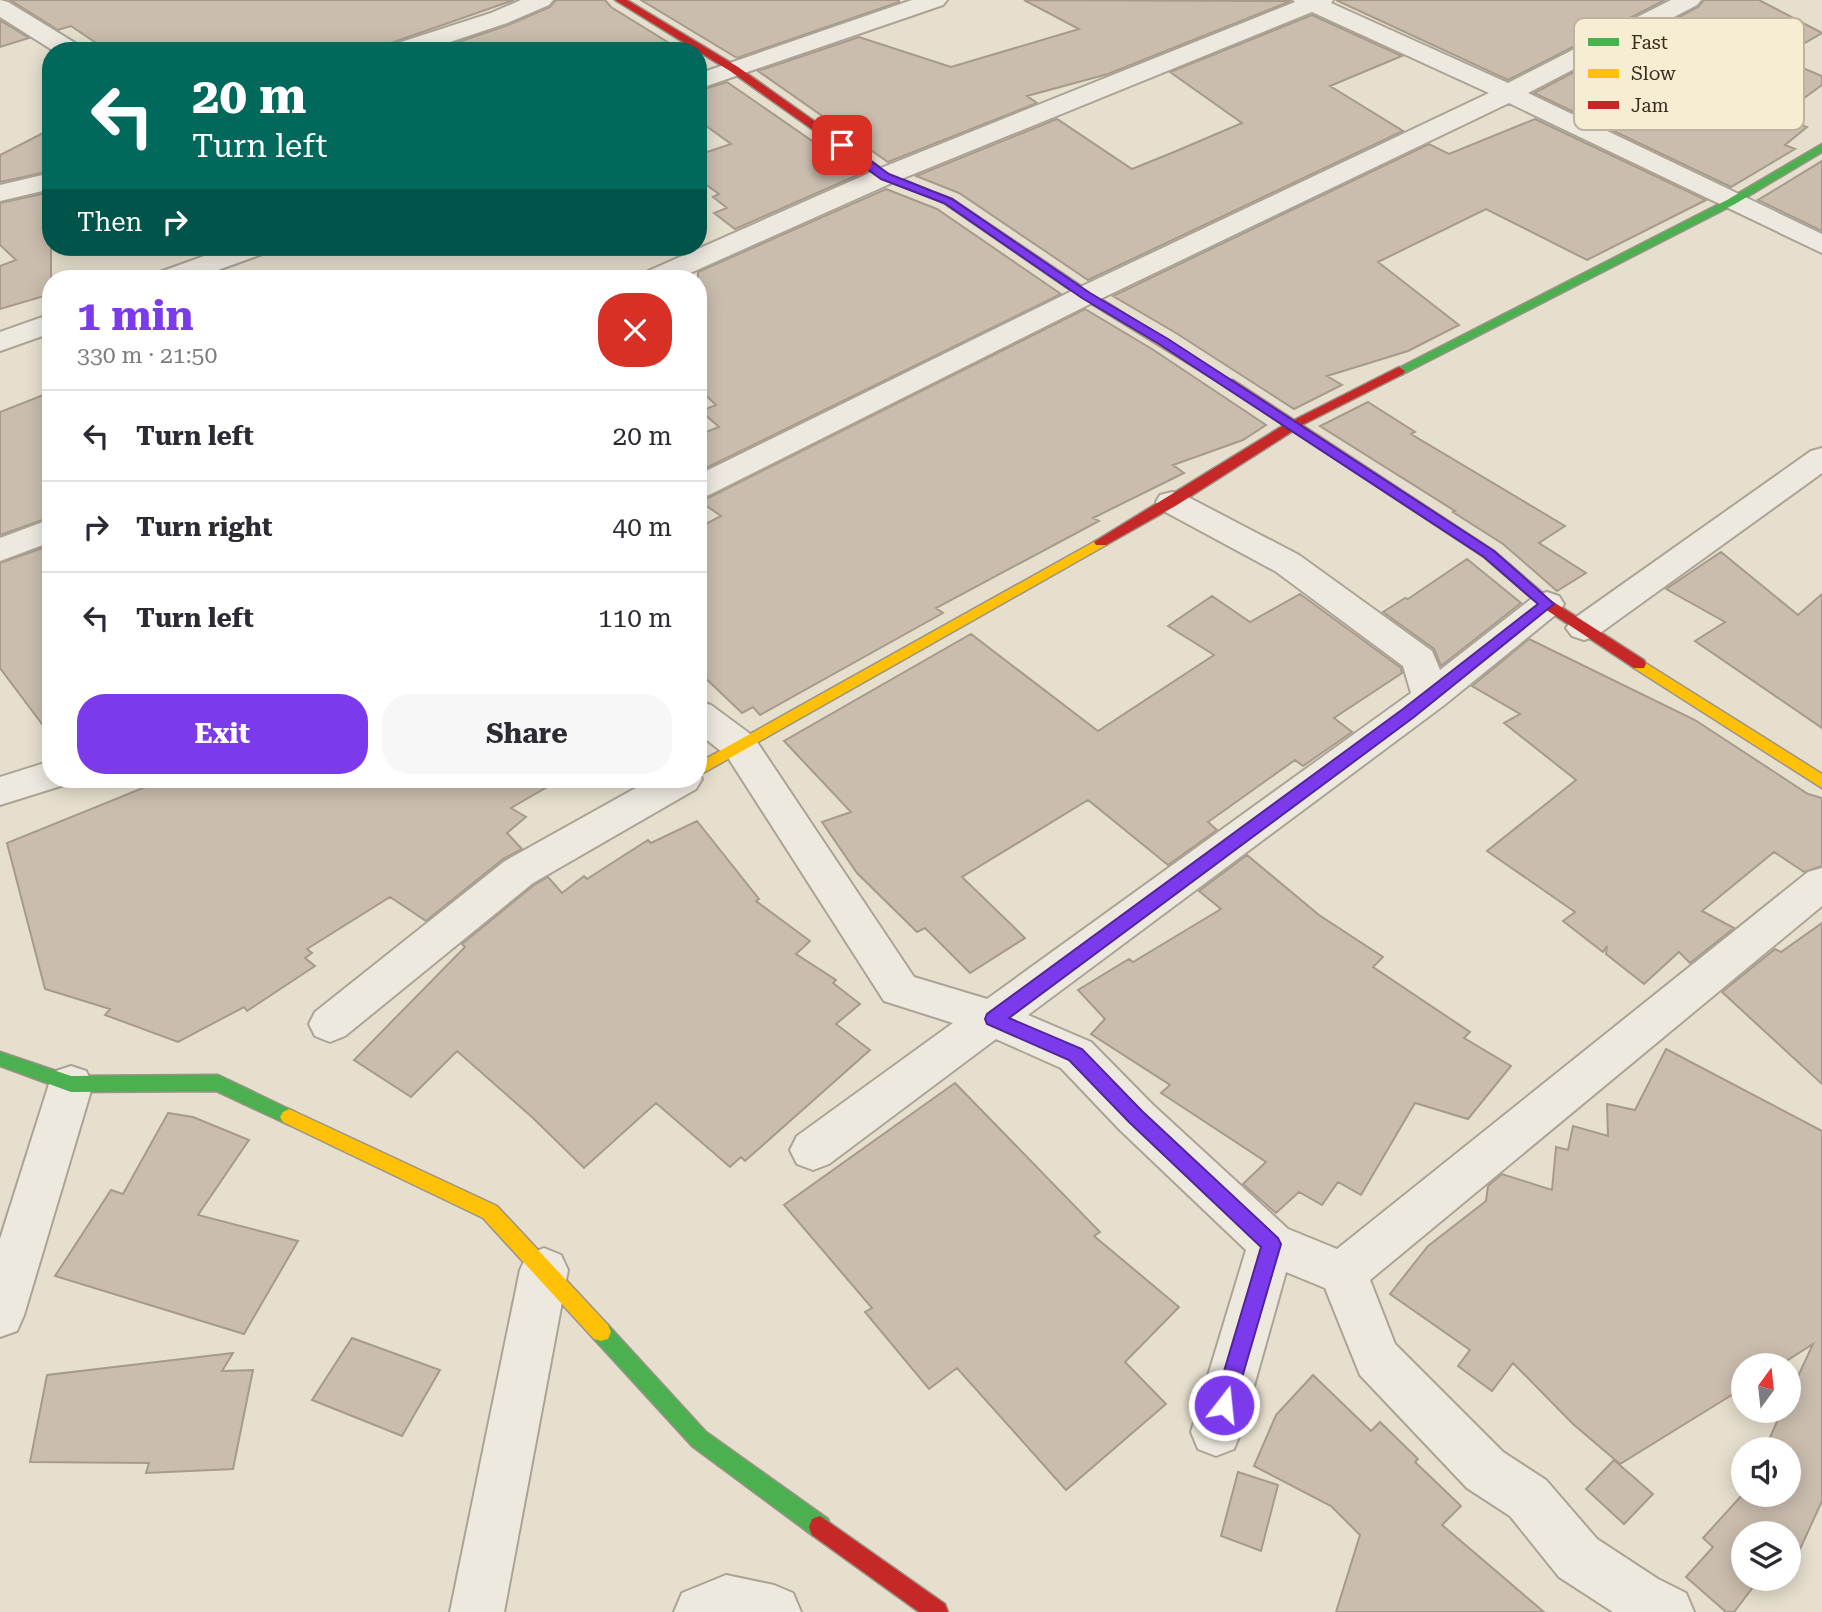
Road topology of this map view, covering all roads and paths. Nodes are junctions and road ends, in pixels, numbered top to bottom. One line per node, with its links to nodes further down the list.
1 (541, 0): 10 (street)
2 (620, 0): 11 (street)
3 (935, 0): 14 (street)
4 (1689, 0): 8 (street)
5 (1313, 1): 16 (street); 20 (street)
6 (36, 4): 7 (street)
7 (3, 11): 9 (street)
8 (1654, 18)
9 (56, 42)
10 (426, 42)
11 (690, 42)
12 (707, 52): 14 (street)
13 (1574, 59): 16 (street)
14 (734, 68): 15 (street); 20 (street)
15 (707, 78)
16 (1509, 93): 17 (street); 31 (street)
17 (1574, 125)
18 (1584, 130): 23 (street)
19 (1822, 147): 23 (street)
20 (885, 176): 25 (street); 31 (street)
21 (42, 183): 22 (street)
22 (0, 193)
23 (1731, 202): 24 (street); 34 (street)
24 (1822, 245)
25 (707, 255)
26 (229, 256): 28 (street)
27 (705, 256): 30 (street)
28 (209, 263): 29 (street)
29 (191, 270)
30 (674, 270)
31 (1086, 295): 34 (street); 36 (street)
32 (42, 326): 33 (street)
33 (0, 342)
34 (1291, 426): 37 (street); 40 (street)
35 (1822, 458): 41 (street)
36 (707, 484)
37 (1172, 502): 42 (street); 44 (street)
38 (42, 534): 39 (street)
39 (0, 550)
40 (1547, 604): 41 (street); 42 (street)
41 (1584, 628): 47 (street)
42 (1430, 697): 51 (street)
43 (707, 722): 44 (street)
44 (740, 747): 45 (street); 51 (street)
45 (707, 765)
46 (42, 778): 49 (street)
47 (1822, 782)
48 (667, 788): 52 (street)
49 (0, 791)
50 (1822, 883): 58 (street)
51 (994, 1019): 55 (street); 56 (street)
52 (330, 1024)
53 (0, 1059): 54 (street)
54 (71, 1084): 57 (street); 59 (street)
55 (813, 1150)
56 (1271, 1244): 58 (street); 60 (street)
57 (544, 1270): 61 (street); 64 (street)
58 (1343, 1273): 65 (street)
59 (0, 1315)
60 (1216, 1432)
61 (477, 1612)
62 (701, 1612): 63 (street)
63 (774, 1612)
64 (937, 1612)
65 (1667, 1612)

